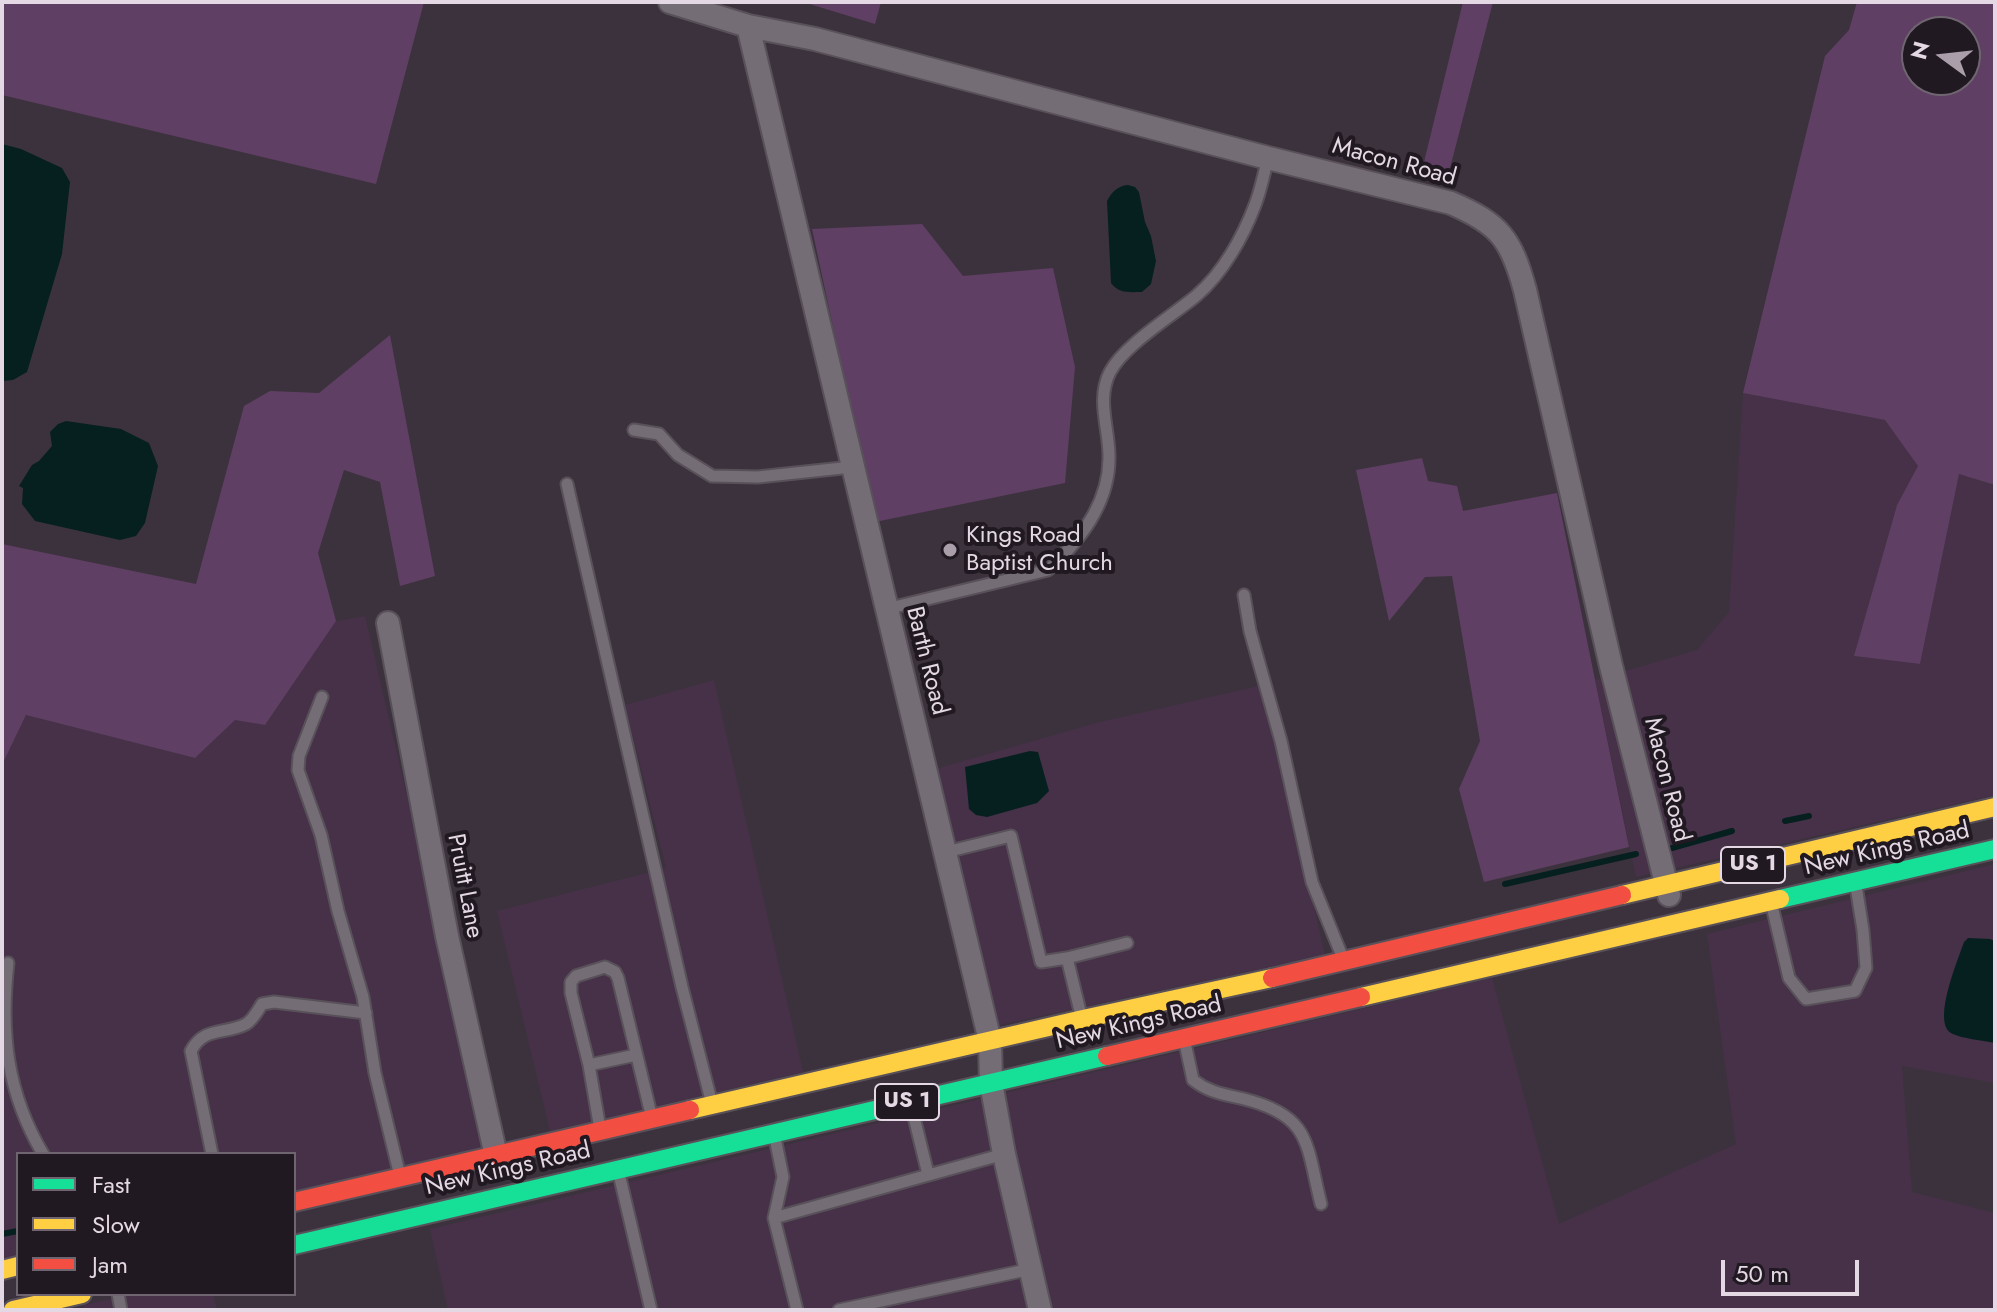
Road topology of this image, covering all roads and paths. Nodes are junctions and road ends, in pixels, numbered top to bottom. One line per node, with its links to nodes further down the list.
1 (670, 2): 2 (street, Macon Road)
2 (748, 26): 3 (street, Macon Road); 5 (street, Barth Road)
3 (1268, 158): 8 (lane); 16 (street, Macon Road)
4 (634, 430): 5 (lane)
5 (852, 467): 8 (street, Barth Road)
6 (567, 484): 32 (lane)
7 (1244, 595): 22 (lane)
8 (886, 609): 13 (street, Barth Road)
9 (388, 623): 39 (street, Pruitt Lane)
10 (322, 697): 24 (lane)
11 (1995, 807): 16 (highway, New Kings Road / US 1)
12 (1995, 849): 15 (highway, New Kings Road / US 1)
13 (946, 852): 21 (lane); 27 (street, Barth Road)
14 (1903, 852): 17 (highway)
15 (1855, 882): 17 (highway, New Kings Road / US 1); 18 (lane)
16 (1666, 885): 19 (street, Macon Road); 22 (highway, New Kings Road / US 1)
17 (1816, 891): 18 (highway, New Kings Road / US 1)
18 (1771, 901): 19 (highway, New Kings Road / US 1)
19 (1676, 924): 26 (highway, New Kings Road / US 1)
20 (1127, 943): 21 (lane)
21 (1067, 958): 25 (lane)
22 (1344, 961): 25 (highway, New Kings Road / US 1)
23 (8, 963): 36 (lane)
24 (366, 1013): 37 (lane); 42 (lane)
25 (1083, 1019): 27 (highway, New Kings Road / US 1)
26 (1184, 1038): 30 (highway, New Kings Road / US 1); 44 (lane)
27 (990, 1041): 30 (street, Barth Road); 32 (highway, New Kings Road / US 1)
28 (636, 1055): 29 (lane); 29 (lane); 33 (lane)
29 (589, 1065): 34 (lane)
30 (991, 1083): 31 (highway, New Kings Road / US 1); 38 (street, Barth Road)
31 (910, 1102): 35 (highway, New Kings Road / US 1); 41 (lane)
32 (712, 1105): 33 (highway, New Kings Road / US 1)
33 (652, 1119): 34 (highway, New Kings Road / US 1)
34 (601, 1130): 39 (highway, New Kings Road / US 1)
35 (774, 1133): 40 (highway, New Kings Road / US 1); 45 (lane)
36 (42, 1152)
37 (212, 1152)
38 (1004, 1154): 41 (lane); 47 (street, Barth Road)
39 (496, 1156): 42 (highway, New Kings Road / US 1)
40 (618, 1170): 46 (highway, New Kings Road / US 1); 50 (lane)
41 (928, 1174): 45 (lane)
42 (401, 1177): 43 (highway, New Kings Road / US 1)
43 (296, 1202)
44 (1321, 1204)
45 (774, 1218): 51 (lane)
46 (296, 1243)
47 (1031, 1269): 52 (lane); 53 (street, Barth Road)
48 (73, 1296): 49 (highway)
49 (13, 1310)
50 (651, 1310)
51 (797, 1310)
52 (839, 1310)
53 (1040, 1310)

